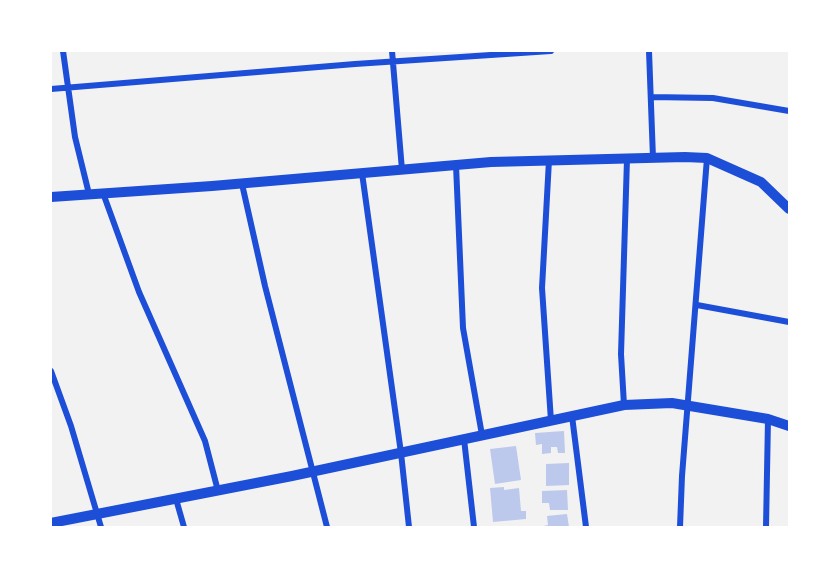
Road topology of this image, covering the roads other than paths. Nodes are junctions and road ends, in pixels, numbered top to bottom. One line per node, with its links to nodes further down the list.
1 (63, 51): 6 (street)
2 (392, 51): 5 (street)
3 (551, 51): 5 (street)
4 (649, 51): 8 (street)
5 (393, 61): 6 (street); 15 (street)
6 (68, 87): 7 (street); 18 (street)
7 (51, 89)
8 (651, 97): 9 (street); 10 (street)
9 (789, 111)
10 (653, 158): 11 (street); 12 (street)
11 (707, 158): 21 (street); 22 (street)
12 (627, 159): 13 (street); 25 (street)
13 (549, 160): 14 (street); 29 (street)
14 (456, 165): 15 (street); 31 (street)
15 (402, 170): 16 (street)
16 (362, 173): 17 (street); 33 (street)
17 (242, 184): 19 (street); 34 (street)
18 (89, 194): 19 (street); 20 (street)
19 (103, 194): 35 (street)
20 (51, 197)
21 (789, 209)
22 (697, 305): 23 (street); 26 (street)
23 (789, 322)
24 (51, 371): 37 (street)
25 (624, 405): 26 (street); 27 (street)
26 (689, 406): 28 (street); 45 (street)
27 (572, 416): 29 (street); 44 (street)
28 (768, 419): 30 (street); 46 (street)
29 (550, 421): 31 (street)
30 (789, 426)
31 (482, 435): 32 (street)
32 (464, 439): 33 (street); 43 (street)
33 (401, 453): 34 (street); 42 (street)
34 (314, 471): 35 (street); 41 (street)
35 (218, 491): 36 (street)
36 (176, 499): 37 (street); 40 (street)
37 (98, 514): 38 (street); 39 (street)
38 (51, 523)
39 (101, 527)
40 (184, 527)
41 (327, 527)
42 (409, 527)
43 (474, 527)
44 (586, 527)
45 (680, 527)
46 (766, 527)

